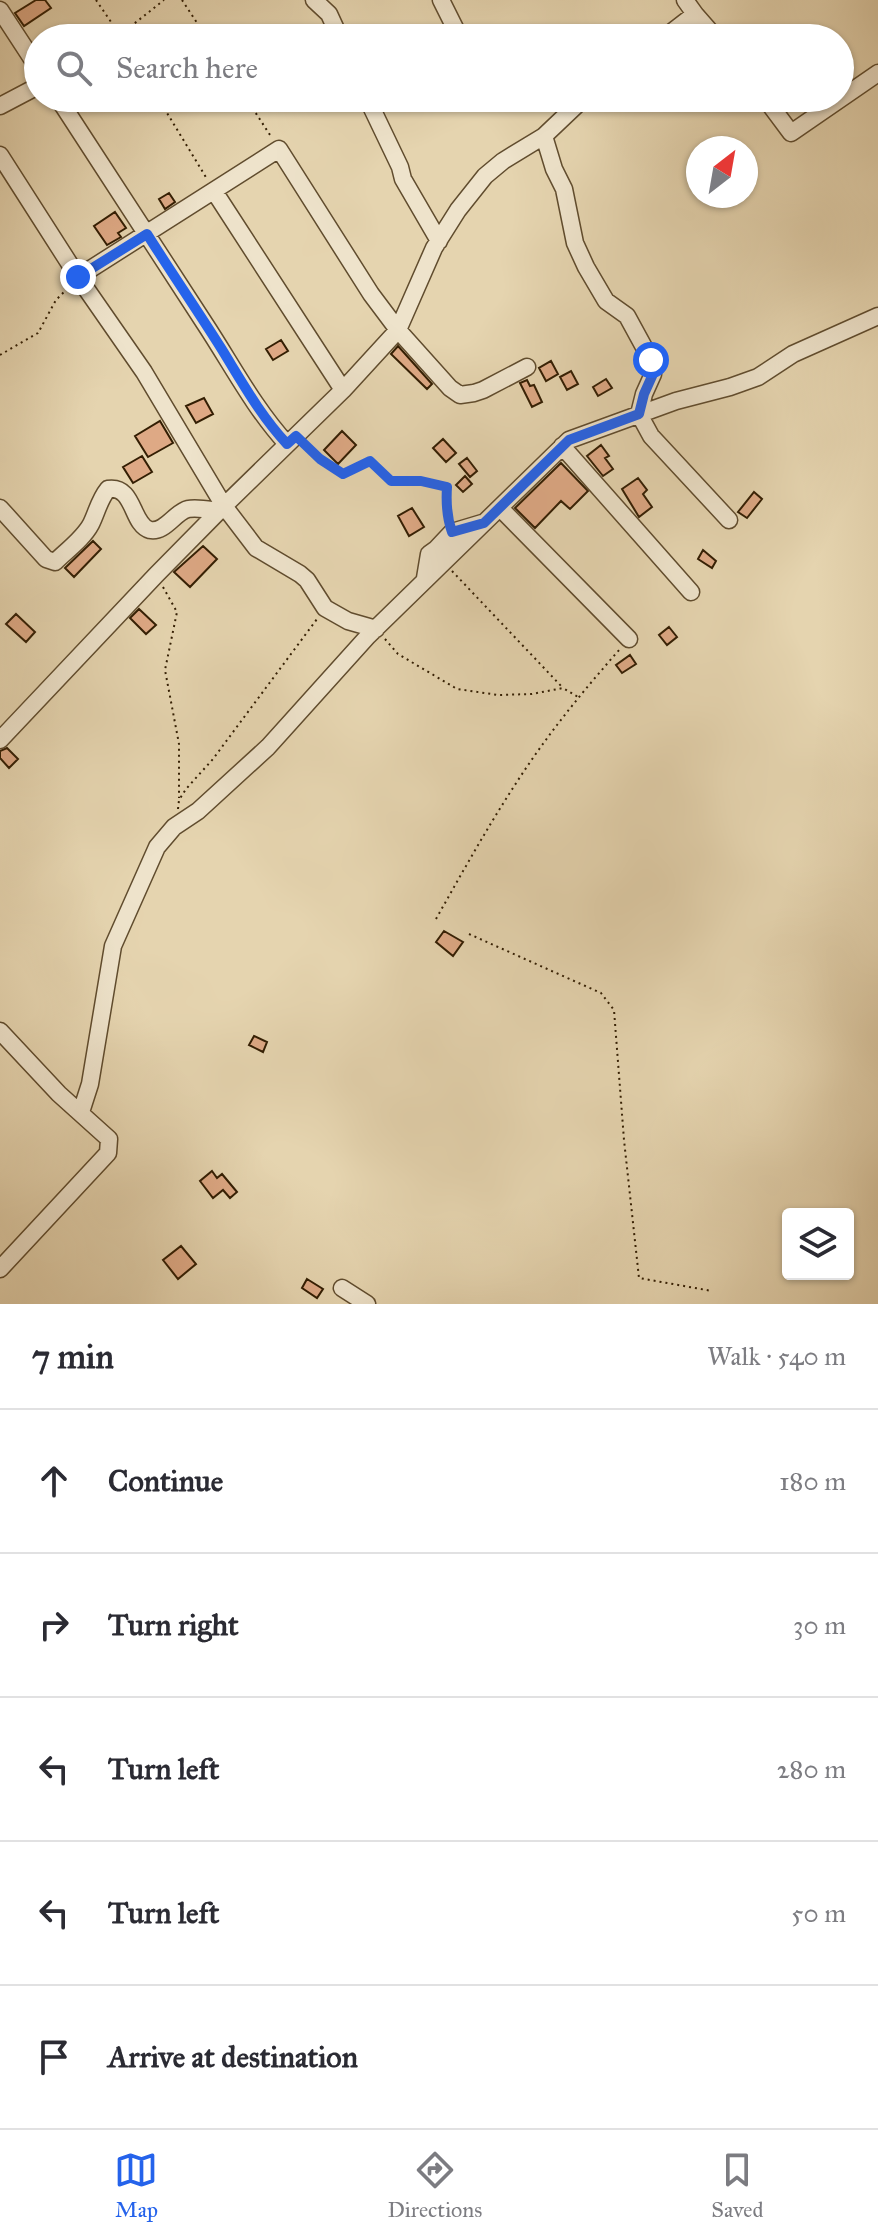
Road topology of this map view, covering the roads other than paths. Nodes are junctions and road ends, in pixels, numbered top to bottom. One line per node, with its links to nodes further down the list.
1 (314, 0): 5 (street)
2 (441, 0): 6 (street)
3 (690, 7): 7 (street); 8 (street)
4 (0, 10): 9 (street)
5 (334, 24)
6 (453, 24)
7 (676, 24)
8 (704, 24)
9 (24, 47)
10 (878, 73): 11 (street)
11 (854, 90)
12 (24, 93): 13 (street)
13 (0, 106)
14 (67, 112): 22 (street)
15 (374, 112): 23 (street)
16 (569, 112): 19 (street)
17 (775, 112): 18 (street)
18 (821, 112)
19 (544, 136): 23 (street); 29 (street)
20 (0, 155): 24 (street)
21 (214, 191): 22 (street); 26 (street); 28 (street)
22 (147, 234): 24 (street); 30 (street)
23 (439, 241): 26 (street)
24 (78, 277): 33 (street)
25 (878, 316): 29 (street)
26 (398, 330): 27 (street); 28 (street)
27 (527, 367)
28 (343, 390): 30 (street)
29 (639, 414): 31 (street); 35 (street)
30 (292, 440): 33 (street)
31 (562, 446): 34 (street); 38 (street)
32 (0, 508): 33 (street)
33 (222, 508): 39 (street); 41 (street)
34 (500, 508): 36 (street); 40 (street)
35 (729, 520)
36 (484, 523): 37 (street); 37 (street)
37 (425, 578): 39 (street)
38 (691, 592)
39 (376, 629): 43 (street)
40 (629, 639)
41 (0, 740)
42 (0, 1031): 43 (street)
43 (81, 1112): 44 (street)
44 (0, 1269)
45 (342, 1288): 46 (street)
46 (367, 1304)

